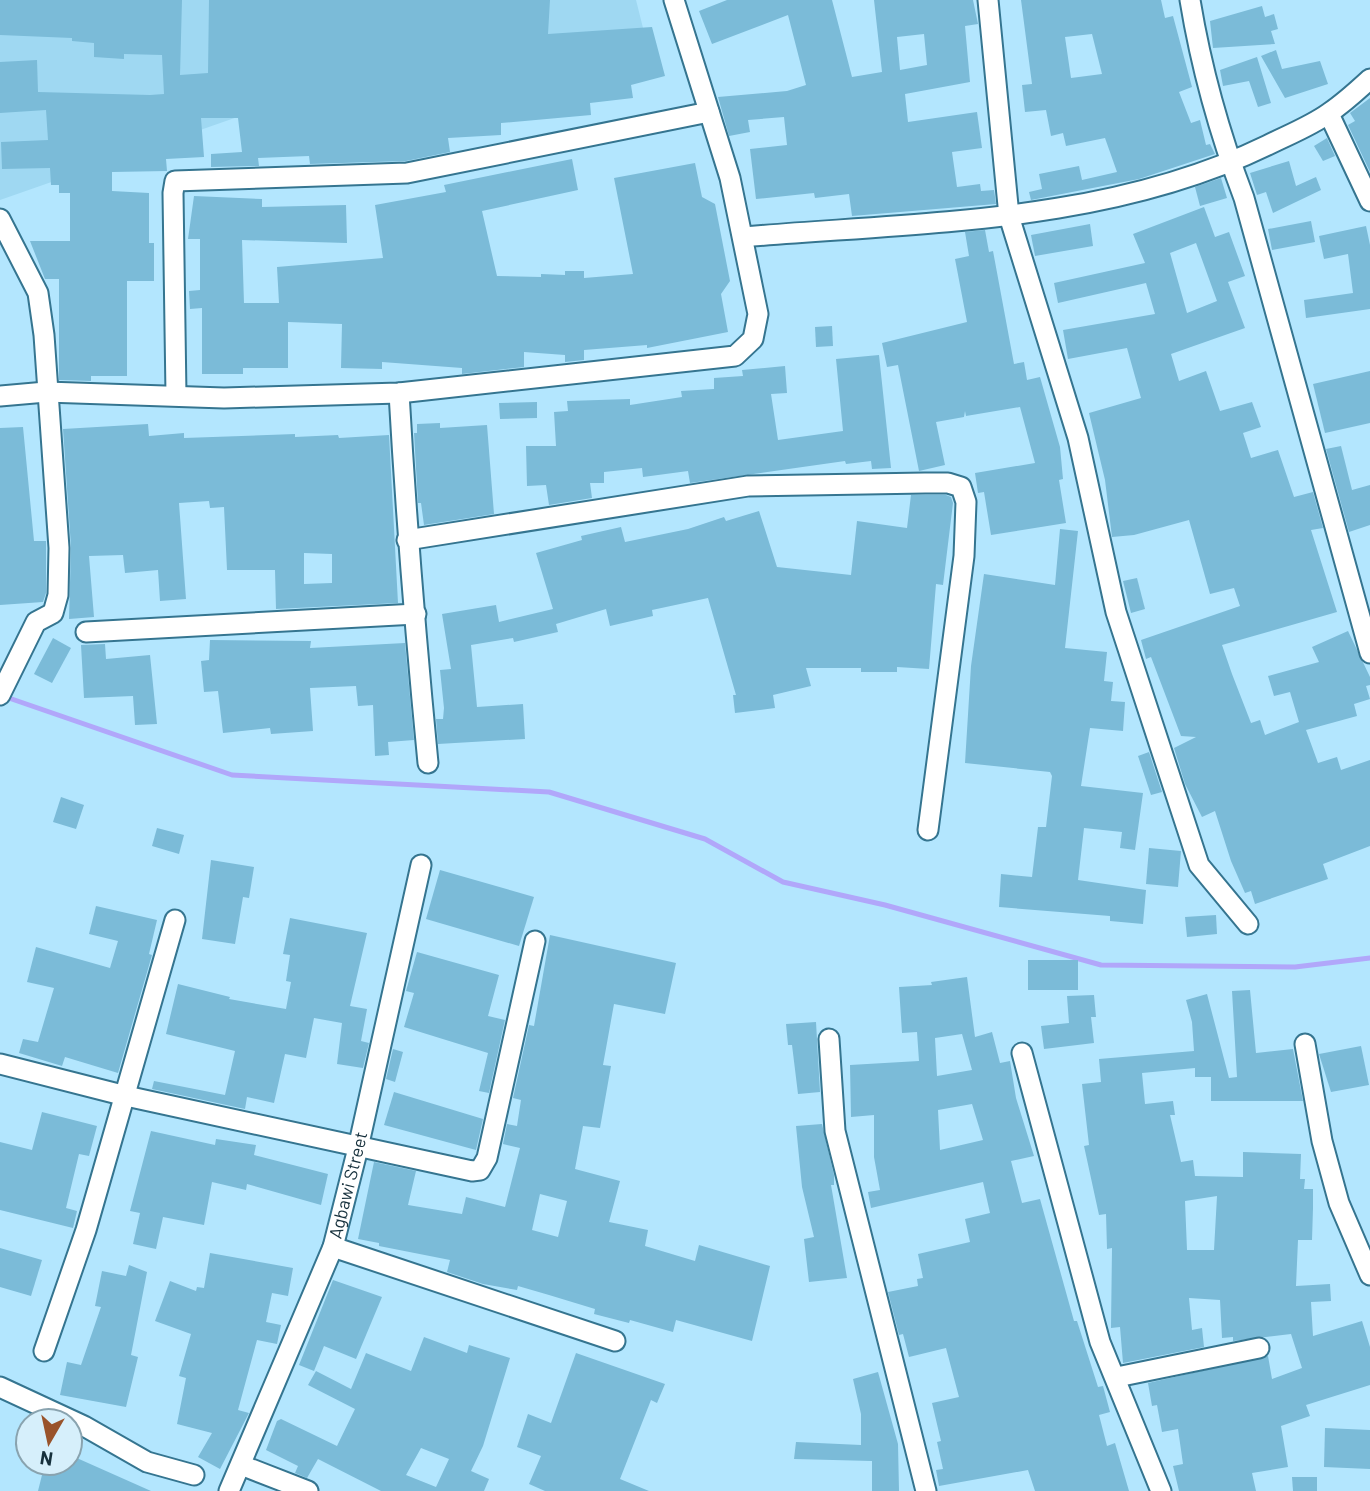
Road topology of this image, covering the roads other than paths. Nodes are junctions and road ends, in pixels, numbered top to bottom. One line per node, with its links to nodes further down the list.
1 (674, 0): 5 (street)
2 (988, 0): 9 (street)
3 (1190, 0): 7 (street)
4 (1370, 79): 6 (street)
5 (709, 112): 11 (street); 14 (street)
6 (1329, 114): 7 (street); 8 (street)
7 (1231, 163): 9 (street); 19 (street)
8 (1370, 201)
9 (1009, 216): 11 (street); 25 (street)
10 (0, 219): 12 (street)
11 (743, 237): 13 (street)
12 (46, 393): 14 (street); 15 (street); 20 (street)
13 (399, 393): 14 (street); 16 (street)
14 (176, 395)
15 (0, 397)
16 (407, 540): 17 (street); 22 (street)
17 (416, 614): 18 (street); 21 (street)
18 (86, 632)
19 (1370, 653)
20 (0, 695)
21 (428, 763)
22 (928, 830)
23 (421, 865): 32 (street, Agbawi Street)
24 (175, 920): 31 (street)
25 (1248, 924)
26 (535, 940): 32 (street)
27 (829, 1039): 44 (street)
28 (1305, 1044): 34 (street)
29 (1022, 1053): 38 (street)
30 (0, 1064): 31 (street)
31 (126, 1096): 32 (street); 37 (street)
32 (359, 1148): 33 (street, Agbawi Street)
33 (333, 1247): 35 (street); 40 (street, Agbawi Street)
34 (1370, 1275)
35 (615, 1340)
36 (1259, 1348): 38 (street)
37 (44, 1351)
38 (1117, 1377): 45 (street)
39 (0, 1387): 41 (street)
40 (241, 1465): 42 (street, Agbawi Street); 43 (street)
41 (194, 1475)
42 (229, 1491)
43 (308, 1491)
44 (926, 1491)
45 (1161, 1491)

